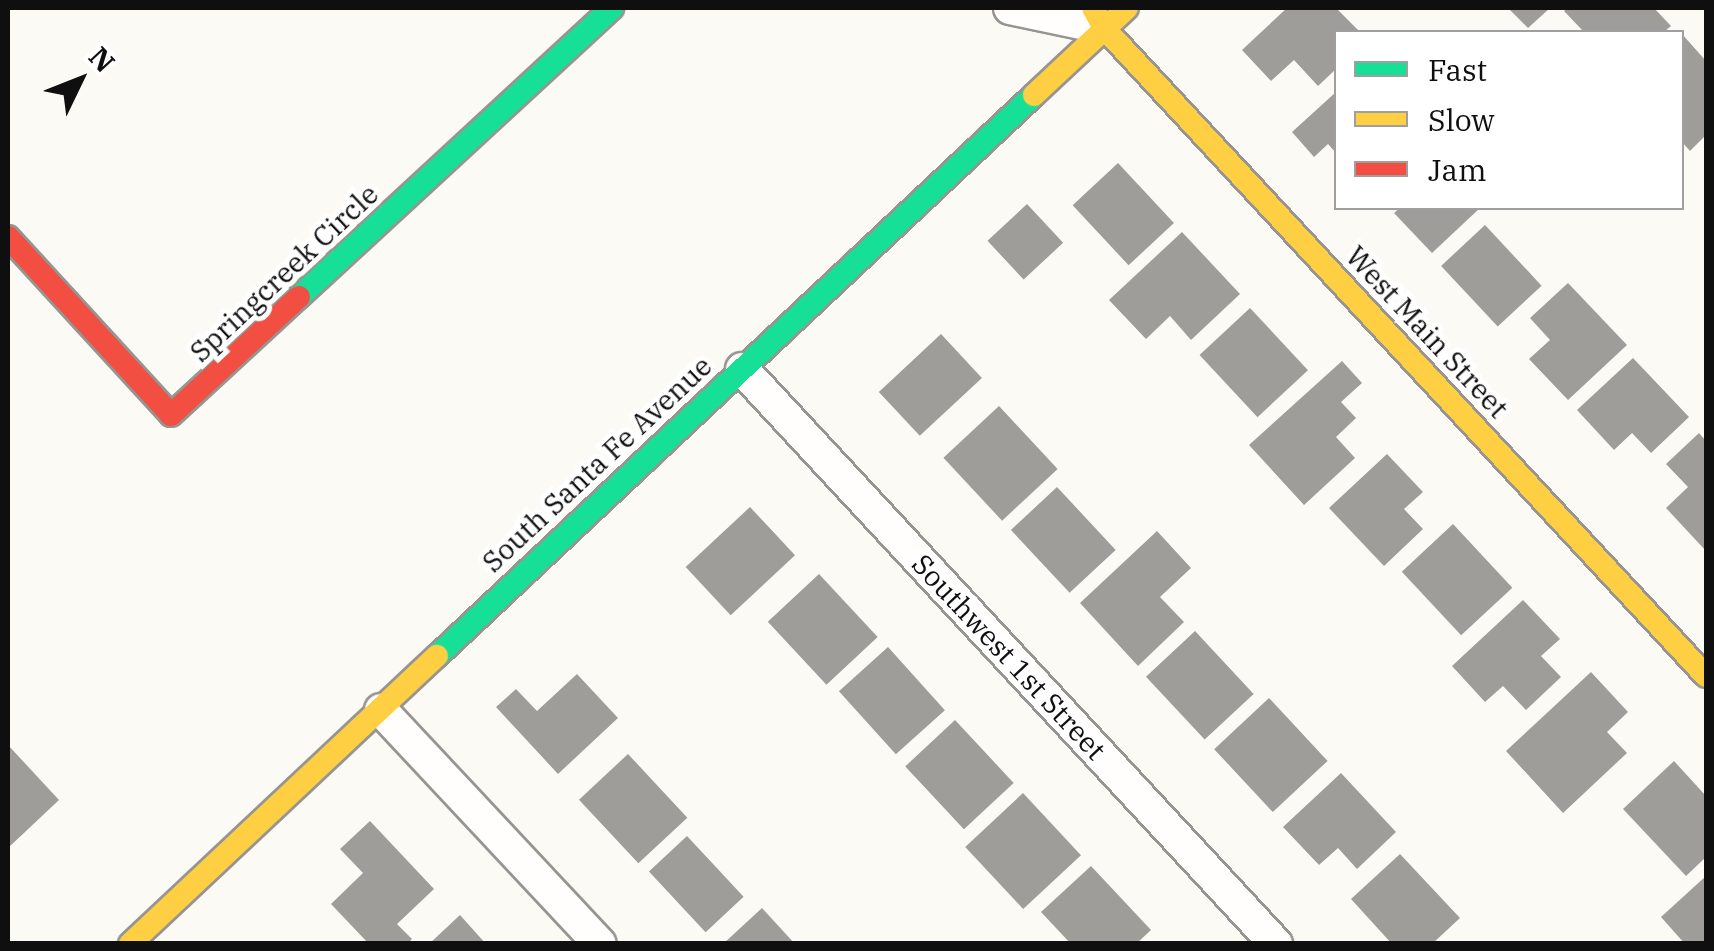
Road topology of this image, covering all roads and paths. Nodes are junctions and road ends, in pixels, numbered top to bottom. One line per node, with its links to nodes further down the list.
1 (612, 8): 4 (street, Springcreek Circle)
2 (1010, 8): 3 (street)
3 (1108, 14): 5 (street, South Santa Fe Avenue); 6 (street, West Main Street)
4 (8, 236)
5 (742, 369): 7 (street, South Santa Fe Avenue); 10 (street, Southwest 1st Street)
6 (1706, 676)
7 (381, 710): 8 (street, South Santa Fe Avenue); 9 (street)
8 (130, 944)
9 (600, 944)
10 (1276, 944)

